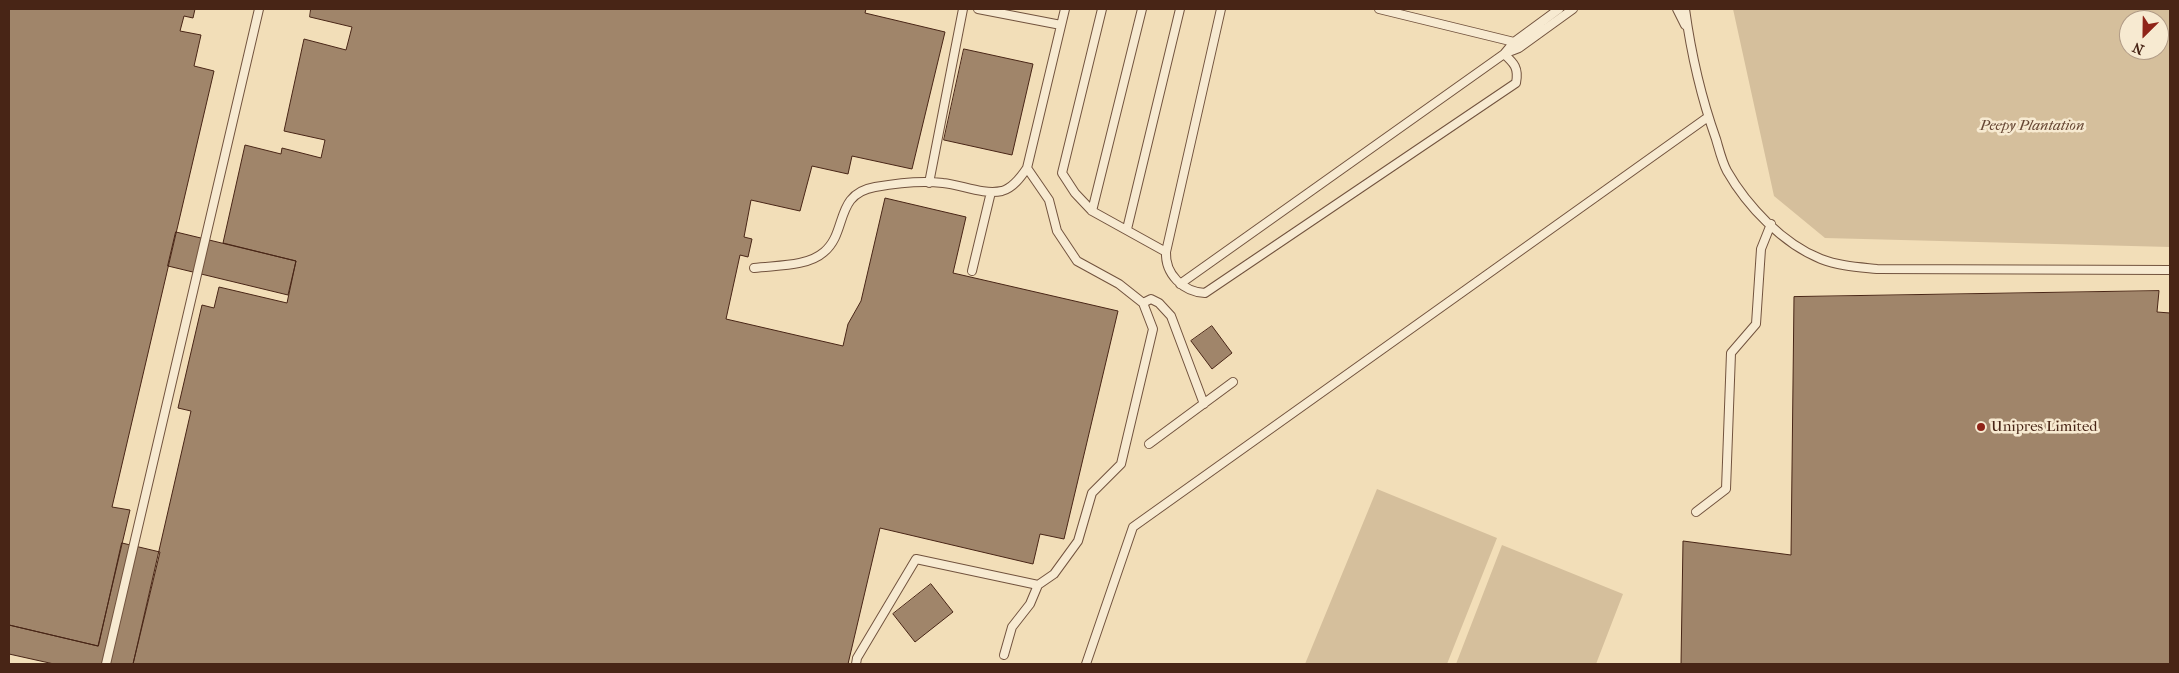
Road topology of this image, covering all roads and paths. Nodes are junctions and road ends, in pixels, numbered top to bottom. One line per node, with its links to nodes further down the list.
1 (259, 9): 37 (lane)
2 (963, 9): 20 (lane)
3 (978, 9): 14 (lane)
4 (1064, 9): 14 (lane)
5 (1102, 9): 22 (lane)
6 (1142, 9): 22 (lane)
7 (1180, 9): 24 (lane)
8 (1221, 9): 25 (lane)
9 (1379, 9): 16 (lane)
10 (1559, 9): 16 (lane)
11 (1573, 9): 17 (lane)
12 (1677, 9): 15 (lane)
13 (1685, 9): 15 (lane)
14 (1061, 25): 19 (lane)
15 (1686, 26): 18 (lane)
16 (1514, 42): 17 (lane)
17 (1504, 54): 29 (lane); 29 (lane)
18 (1708, 117): 23 (lane); 39 (lane)
19 (1028, 168): 21 (lane); 30 (lane)
20 (929, 183): 21 (lane); 26 (lane)
21 (991, 192): 28 (lane)
22 (1092, 211): 24 (lane)
23 (1771, 224): 27 (lane); 34 (lane)
24 (1127, 229): 25 (lane)
25 (1166, 252): 29 (lane)
26 (754, 268)
27 (2170, 270)
28 (972, 271)
29 (1180, 284)
30 (1142, 302): 32 (lane); 35 (lane)
31 (1233, 382): 32 (lane)
32 (1204, 404): 33 (lane)
33 (1149, 444)
34 (1696, 512)
35 (1038, 585): 36 (lane); 38 (lane)
36 (1004, 655)
37 (106, 664)
38 (856, 664)
39 (1086, 664)

